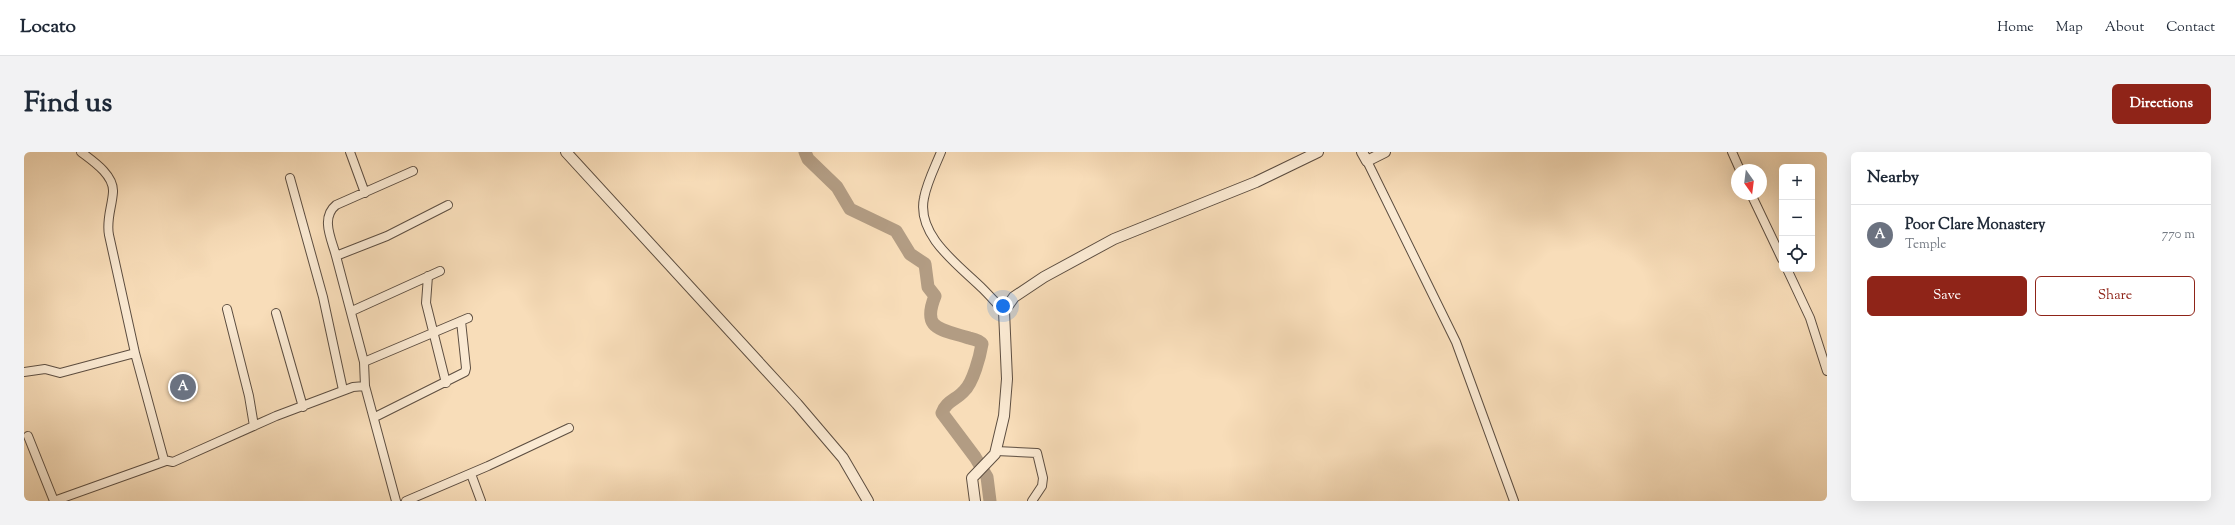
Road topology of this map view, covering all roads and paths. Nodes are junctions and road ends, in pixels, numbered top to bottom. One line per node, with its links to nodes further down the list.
1 (81, 152): 25 (street)
2 (350, 152): 12 (street)
3 (566, 152): 44 (street)
4 (941, 152): 22 (street)
5 (1318, 152): 22 (street)
6 (1385, 152): 8 (street)
7 (1732, 152): 9 (street)
8 (1364, 157): 47 (street)
9 (1737, 164)
10 (413, 171): 12 (street)
11 (290, 178): 31 (street)
12 (365, 193): 16 (street)
13 (1754, 200): 15 (street)
14 (448, 205): 16 (street)
15 (1779, 254)
16 (336, 256): 21 (street)
17 (440, 270): 19 (street)
18 (1788, 272): 27 (street)
19 (428, 276): 21 (street); 24 (street)
20 (227, 309): 34 (street)
21 (352, 311): 26 (street)
22 (1004, 311): 37 (street)
23 (276, 313): 32 (street)
24 (433, 331): 26 (street); 29 (street); 29 (street)
25 (135, 353): 28 (street); 38 (street)
26 (364, 362): 30 (street)
27 (1827, 371)
28 (24, 372)
29 (446, 383): 33 (street)
30 (365, 386): 31 (street); 33 (street)
31 (343, 390): 32 (street)
32 (303, 407): 34 (street)
33 (375, 417): 41 (street)
34 (254, 426): 38 (street)
35 (569, 428): 39 (street)
36 (28, 436): 40 (street)
37 (996, 450): 45 (street); 46 (street)
38 (166, 461): 40 (street)
39 (471, 474): 42 (street); 43 (street)
40 (54, 501)
41 (396, 501)
42 (406, 501)
43 (481, 501)
44 (868, 501)
45 (975, 501)
46 (1032, 501)
47 (1514, 501)

